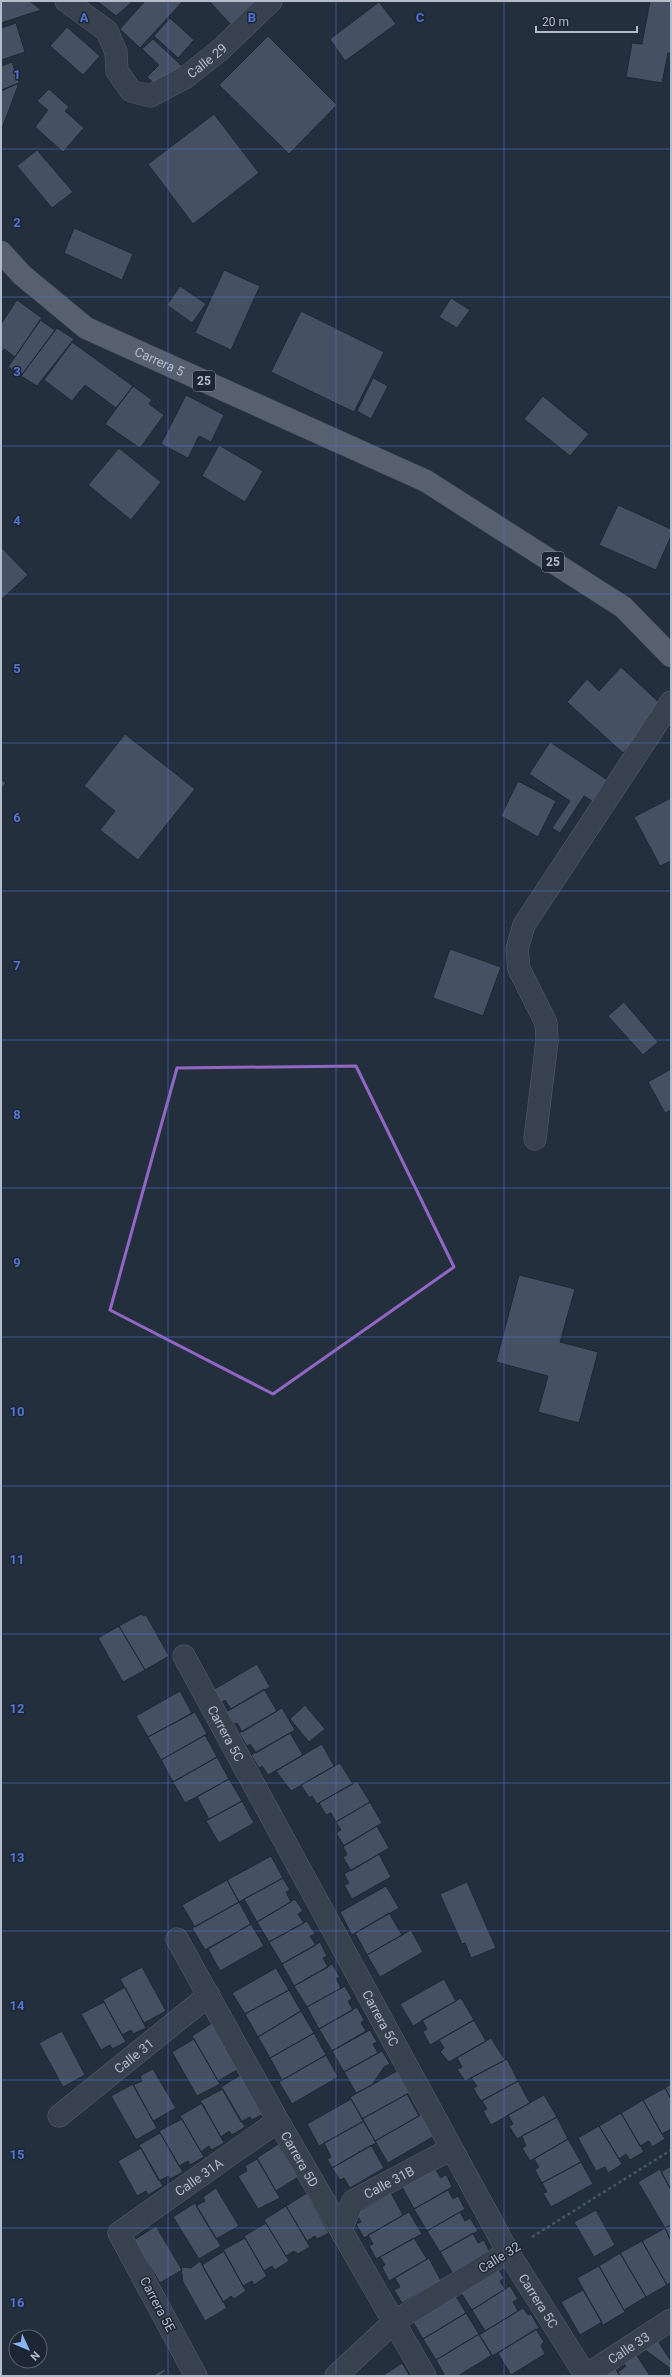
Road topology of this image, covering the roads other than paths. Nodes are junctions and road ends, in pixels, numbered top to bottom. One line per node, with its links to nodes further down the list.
1 (66, 1): 2 (street, Calle 29)
2 (271, 1)
3 (1, 252): 4 (main road, Carrera 5 / 25)
4 (671, 656)
5 (671, 702): 6 (street)
6 (535, 1139)
7 (184, 1656): 12 (street, Carrera 5C)
8 (177, 1939): 9 (street, Carrera 5D)
9 (209, 1995): 10 (street, Calle 31); 11 (street, Carrera 5D)
10 (59, 2116)
11 (278, 2121): 13 (street, Carrera 5D); 14 (street, Calle 31A)
12 (451, 2149): 13 (street, Calle 31B); 15 (street, Carrera 5C)
13 (341, 2229): 16 (street, Carrera 5D)
14 (119, 2233): 18 (street, Carrera 5E)
15 (508, 2252): 16 (street, Calle 32); 21 (street, Carrera 5C)
16 (395, 2320): 19 (street, Calle 32); 20 (street, Carrera 5D)
17 (669, 2327): 21 (street, Calle 33)
18 (196, 2376)
19 (336, 2376)
20 (426, 2376)
21 (586, 2376)

